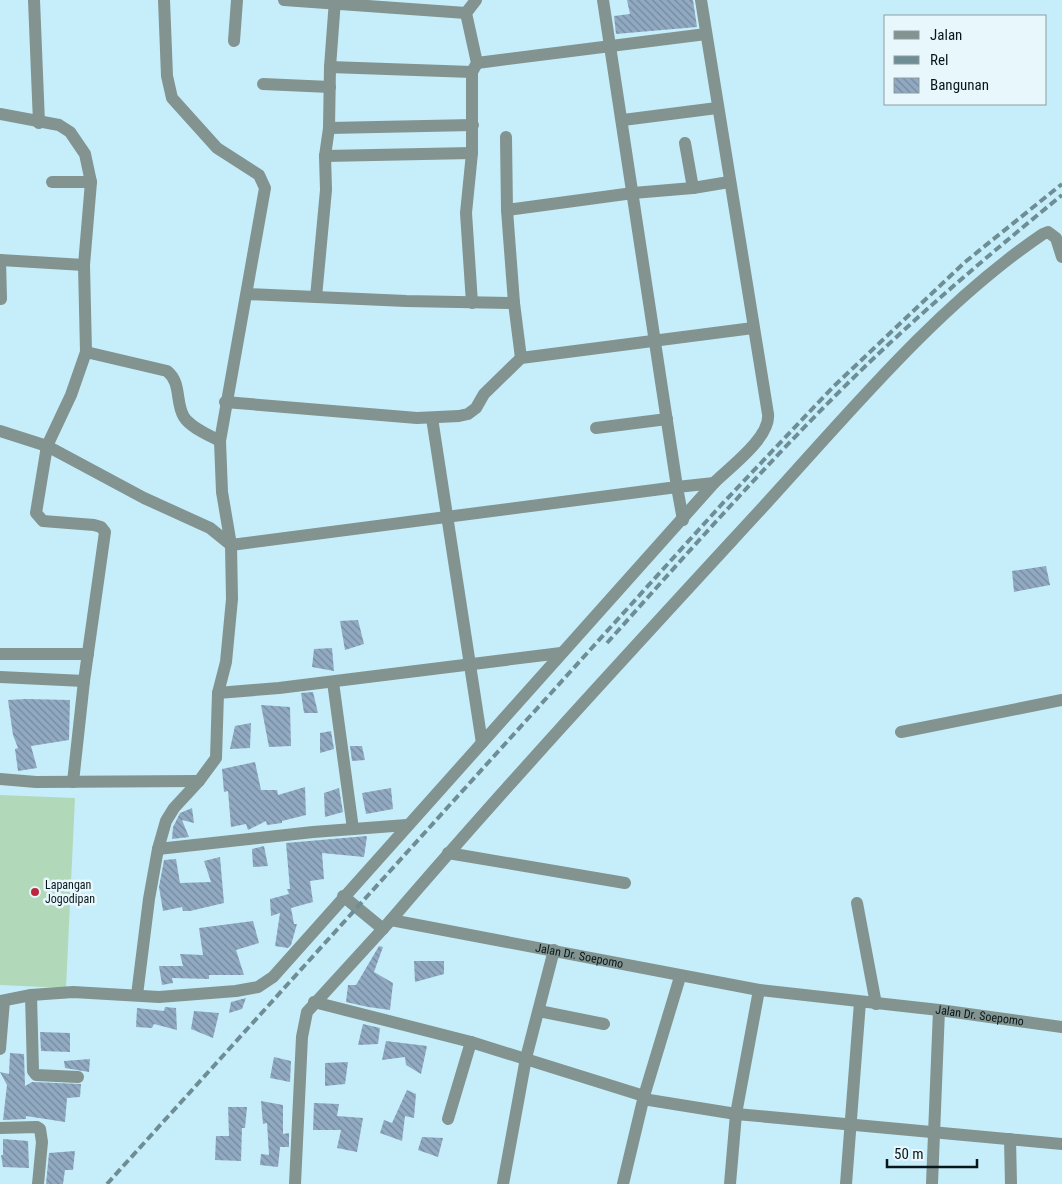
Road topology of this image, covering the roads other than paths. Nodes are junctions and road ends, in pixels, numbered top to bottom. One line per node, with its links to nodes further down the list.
1 (34, 0): 21 (street)
2 (164, 0): 37 (street)
3 (237, 0): 12 (street)
4 (284, 0): 8 (street)
5 (476, 0): 10 (street)
6 (603, 0): 13 (street)
7 (701, 0): 11 (street)
8 (335, 2): 9 (street); 14 (street)
9 (420, 5): 10 (street)
10 (466, 13): 15 (street)
11 (706, 34): 13 (street); 18 (street)
12 (234, 41)
13 (608, 45): 15 (street); 20 (street)
14 (330, 67): 15 (street); 17 (street)
15 (474, 68): 22 (street)
16 (263, 84): 17 (street)
17 (330, 87): 23 (street)
18 (717, 108): 20 (street); 30 (street)
19 (0, 114): 21 (street)
20 (622, 120): 32 (street)
21 (39, 124): 29 (street)
22 (473, 125): 23 (street); 26 (street)
23 (329, 128): 27 (street)
24 (506, 137): 33 (street)
25 (686, 143): 31 (street)
26 (472, 153): 27 (street); 40 (street)
27 (325, 156): 38 (street)
28 (52, 182): 29 (street)
29 (91, 182): 36 (street)
30 (729, 182): 31 (street); 42 (street)
31 (694, 188): 32 (street)
32 (633, 194): 33 (street); 43 (street)
33 (507, 210): 41 (street)
34 (1062, 257): 75 (street)
35 (0, 260): 36 (street); 39 (street)
36 (84, 265): 44 (street)
37 (247, 294): 38 (street); 46 (street)
38 (316, 297): 40 (street)
39 (1, 299)
40 (472, 303): 41 (street)
41 (514, 303): 45 (street)
42 (753, 328): 43 (street); 53 (street)
43 (655, 340): 45 (street); 48 (street)
44 (86, 352): 51 (street); 52 (street)
45 (521, 358): 47 (street)
46 (225, 402): 47 (street); 51 (street)
47 (432, 418): 55 (street)
48 (667, 419): 49 (street); 54 (street)
49 (596, 428)
50 (0, 431): 52 (street)
51 (220, 442): 57 (street)
52 (47, 446): 57 (street); 59 (street)
53 (714, 483): 54 (street); 56 (street)
54 (677, 487): 55 (street); 56 (street)
55 (448, 518): 57 (street); 61 (street)
56 (683, 520): 60 (street)
57 (231, 545): 65 (street)
58 (0, 654): 59 (street)
59 (88, 654): 63 (street)
60 (561, 654): 61 (street); 68 (street)
61 (470, 666): 64 (street); 68 (street)
62 (0, 677): 63 (street)
63 (84, 681): 70 (street)
64 (333, 682): 65 (street); 73 (street)
65 (218, 693): 71 (street)
66 (1062, 700): 67 (street)
67 (901, 732)
68 (482, 744): 72 (street)
69 (0, 779): 70 (street)
70 (73, 782): 71 (street)
71 (199, 782): 74 (street)
72 (408, 825): 73 (street); 77 (street)
73 (353, 829): 74 (street)
74 (158, 849): 84 (street)
75 (448, 853): 76 (street); 79 (street)
76 (625, 883)
77 (343, 896): 79 (street); 84 (street)
78 (857, 904): 88 (street)
79 (387, 924): 80 (street, Jalan Dr. Soepomo); 86 (street)
80 (554, 950): 81 (street, Jalan Dr. Soepomo); 90 (street)
81 (680, 976): 82 (street, Jalan Dr. Soepomo); 97 (street)
82 (759, 990): 87 (street, Jalan Dr. Soepomo); 98 (street)
83 (31, 995): 84 (street); 85 (street); 96 (street)
84 (137, 996)
85 (2, 1001): 94 (street)
86 (314, 1002): 93 (street); 106 (street)
87 (860, 1002): 88 (street, Jalan Dr. Soepomo); 100 (street)
88 (876, 1004): 89 (street, Jalan Dr. Soepomo)
89 (939, 1010): 92 (street, Jalan Dr. Soepomo); 102 (street)
90 (539, 1011): 91 (street); 95 (street)
91 (604, 1024)
92 (1062, 1028)
93 (471, 1042): 95 (street); 99 (street)
94 (0, 1049)
95 (526, 1058): 97 (street); 107 (street)
96 (78, 1077)
97 (644, 1097): 98 (street); 108 (street)
98 (736, 1114): 100 (street); 109 (street)
99 (448, 1119)
100 (849, 1124): 102 (street); 110 (street)
101 (0, 1128): 105 (street)
102 (932, 1132): 103 (street); 111 (street)
103 (1010, 1139): 104 (street); 112 (street)
104 (1062, 1144)
105 (38, 1184)
106 (295, 1184)
107 (503, 1184)
108 (623, 1184)
109 (730, 1184)
110 (846, 1184)
111 (932, 1184)
112 (1010, 1184)

